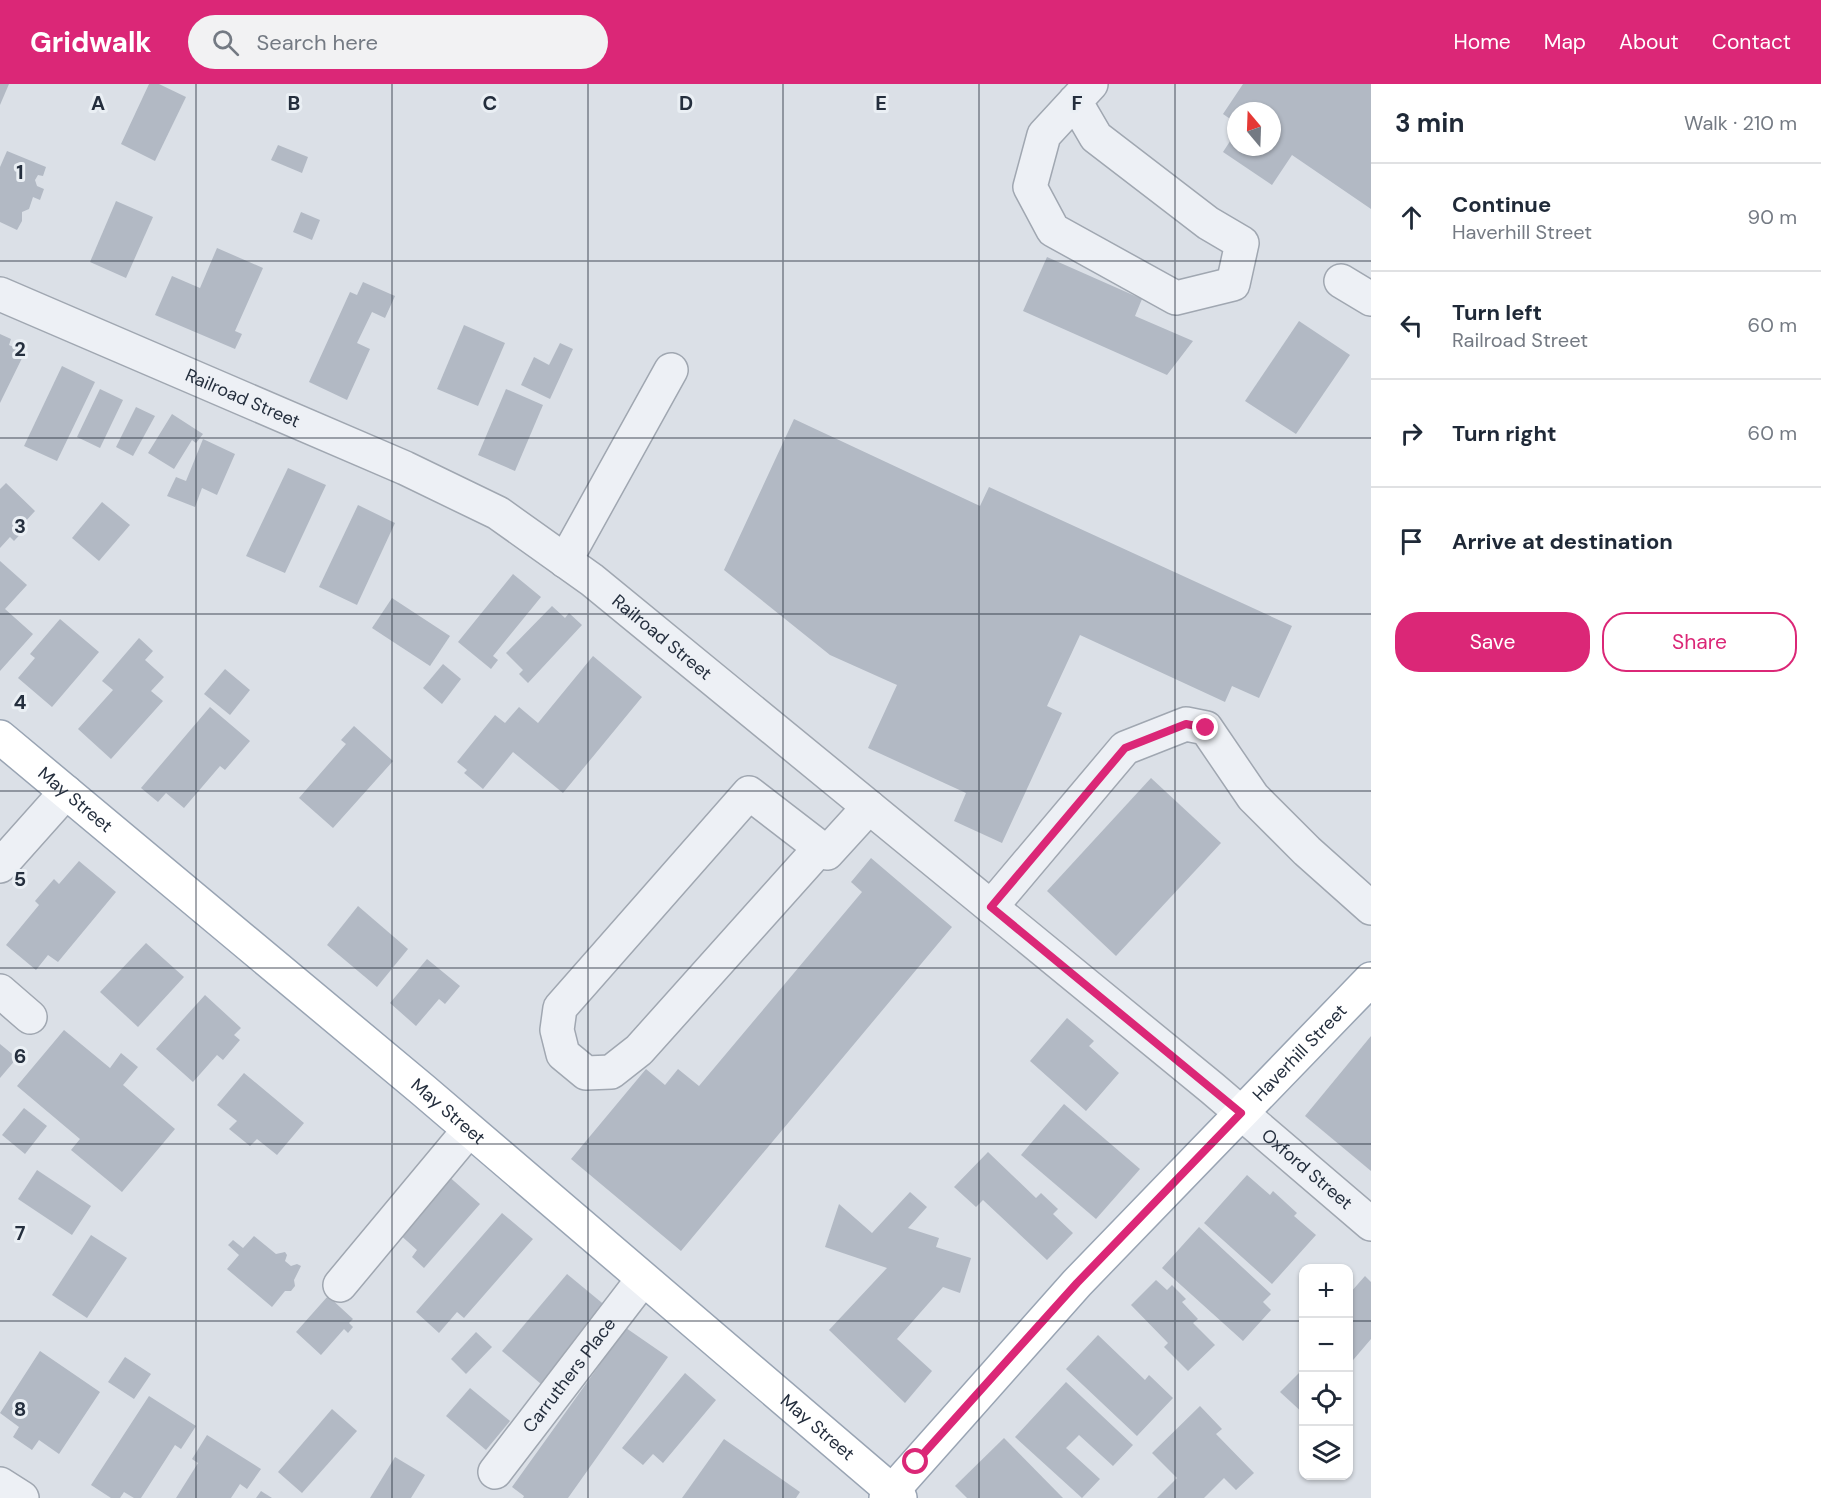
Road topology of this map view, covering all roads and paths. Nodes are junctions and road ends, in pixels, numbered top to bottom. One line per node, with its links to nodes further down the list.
1 (1083, 93): 1 (street)
2 (1341, 281): 4 (street)
3 (0, 294): 6 (street, Railroad Street)
4 (1371, 299)
5 (671, 370): 6 (street)
6 (565, 561): 9 (street, Railroad Street)
7 (0, 737): 8 (main road, May Street)
8 (66, 792): 11 (street); 18 (main road, May Street)
9 (869, 807): 10 (street); 12 (street, Railroad Street)
10 (820, 848): 10 (street)
11 (0, 866)
12 (991, 907): 13 (street); 17 (street, Railroad Street)
13 (1371, 908)
14 (1371, 979): 17 (main road, Haverhill Street)
15 (0, 991): 16 (street)
16 (30, 1017)
17 (1241, 1113): 19 (street, Oxford Street); 24 (main road, Haverhill Street)
18 (469, 1130): 20 (main road, May Street); 21 (street)
19 (1371, 1224)
20 (643, 1279): 22 (street, Carruthers Place); 24 (main road, May Street)
21 (340, 1285)
22 (495, 1472)
23 (0, 1484): 25 (street)
24 (892, 1496)
25 (22, 1498)

